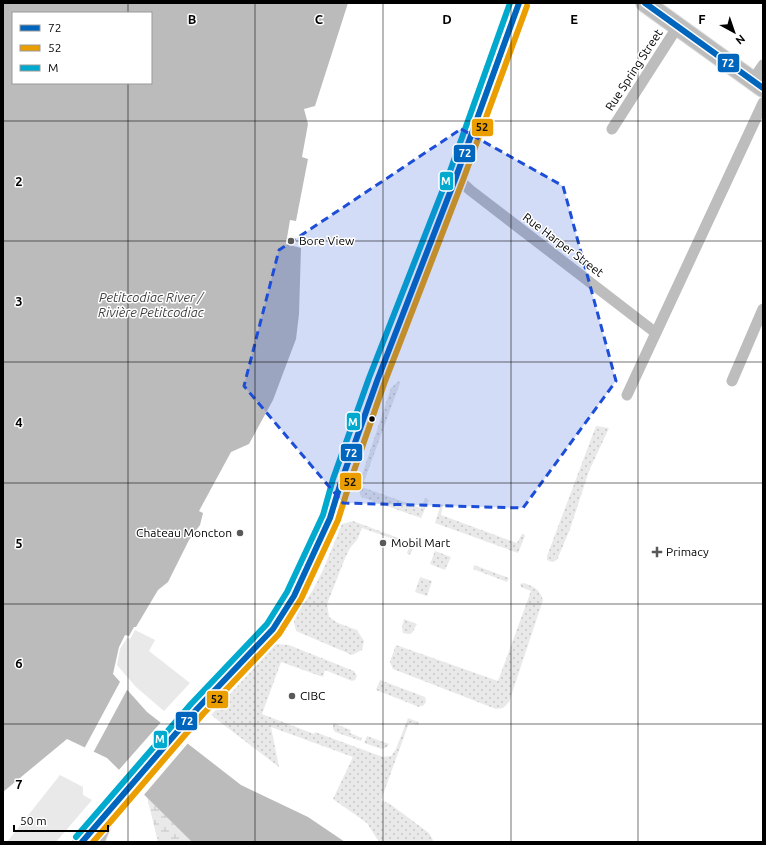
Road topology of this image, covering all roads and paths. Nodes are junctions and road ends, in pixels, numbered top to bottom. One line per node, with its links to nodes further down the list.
1 (519, 3): 8 (main road)
2 (645, 3): 3 (main road)
3 (678, 26): 5 (main road); 7 (street, Rue Spring Street)
4 (763, 65): 5 (street)
5 (758, 84)
6 (763, 103): 10 (street)
7 (612, 129)
8 (456, 177): 10 (street, Rue Harper Street); 13 (main road)
9 (763, 309): 11 (street)
10 (656, 333): 12 (street)
11 (732, 381)
12 (627, 395)
13 (103, 818): 14 (main road); 15 (highway)
14 (82, 842)
15 (93, 842)

